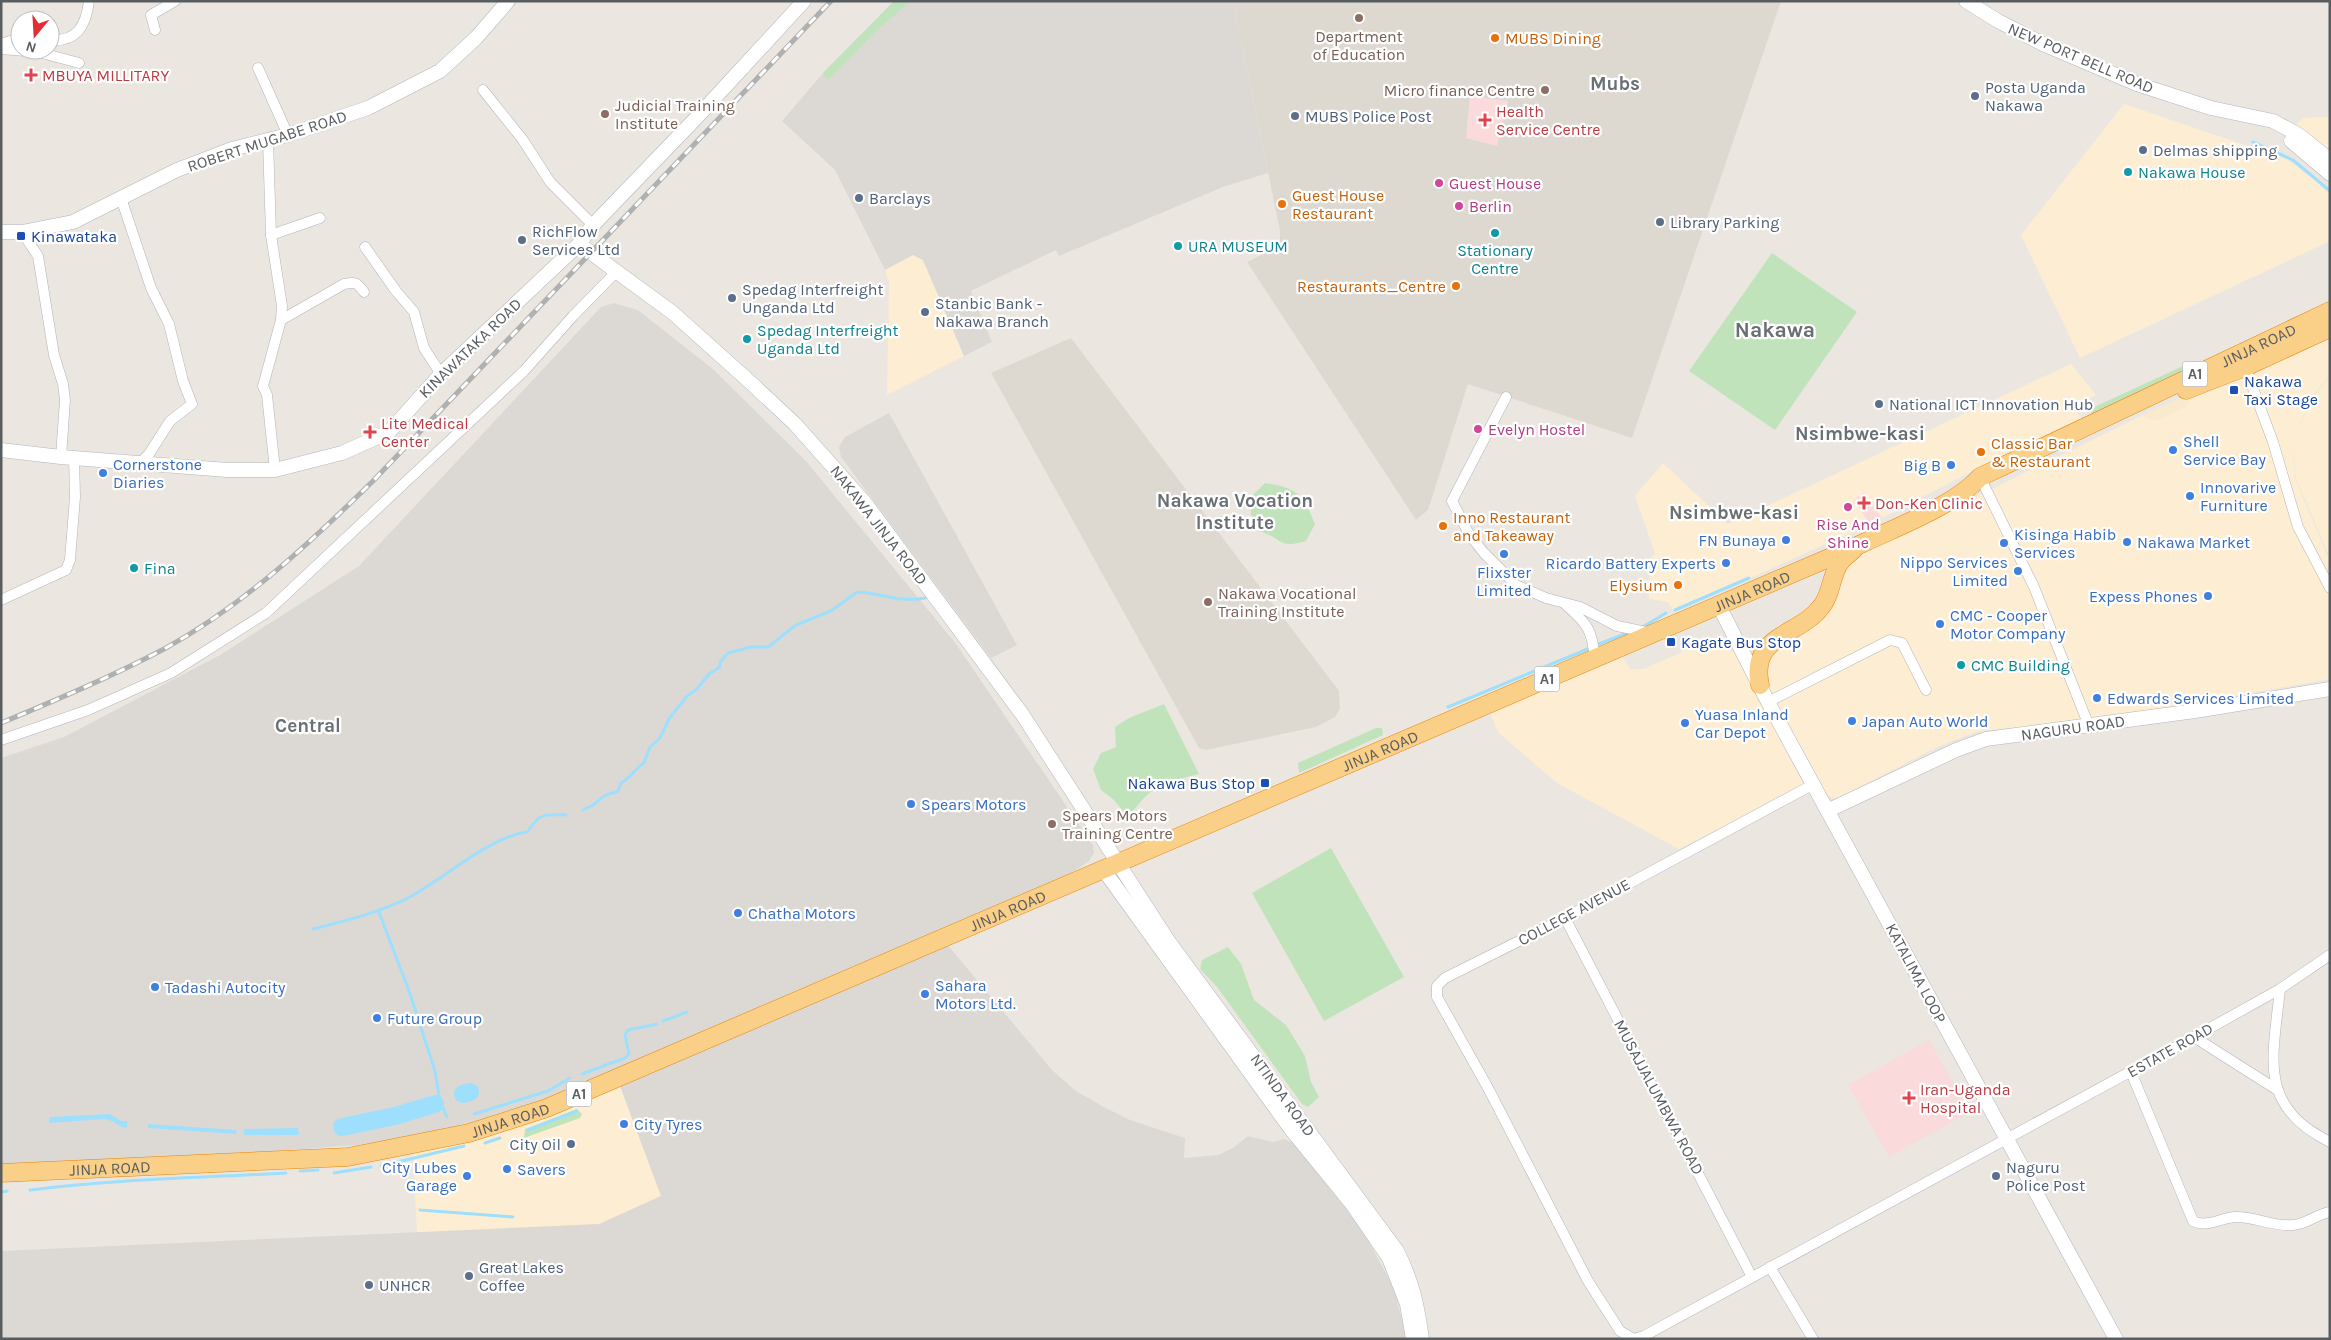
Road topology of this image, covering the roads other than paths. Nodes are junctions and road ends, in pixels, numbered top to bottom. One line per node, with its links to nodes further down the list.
1 (89, 1): 7 (street)
2 (175, 1): 6 (street)
3 (508, 1): 13 (street, ROBERT MUGABE ROAD)
4 (804, 1): 19 (street, KINAWATAKA ROAD)
5 (1966, 1): 12 (street, NEW PORT BELL ROAD)
6 (155, 30)
7 (60, 39)
8 (1, 49): 9 (street)
9 (79, 63)
10 (258, 68): 13 (street)
11 (483, 90): 19 (street)
12 (2229, 113): 15 (street, NEW PORT BELL ROAD); 16 (street, NEW PORT BELL ROAD)
13 (288, 135): 14 (street, ROBERT MUGABE ROAD)
14 (268, 140): 17 (street, ROBERT MUGABE ROAD); 22 (street)
15 (2330, 160)
16 (2330, 174)
17 (121, 198): 21 (street, ROBERT MUGABE ROAD); 35 (street)
18 (320, 218): 22 (street)
19 (593, 225): 23 (street, KINAWATAKA ROAD)
20 (1, 232): 21 (street, ROBERT MUGABE ROAD)
21 (22, 232): 34 (street)
22 (270, 235): 28 (street)
23 (580, 244): 25 (street, NAKAWA JINJA ROAD); 31 (street, KINAWATAKA ROAD)
24 (365, 247): 31 (street)
25 (617, 271): 50 (street); 53 (street, NAKAWA JINJA ROAD)
26 (364, 292): 28 (street)
27 (2330, 311): 37 (highway, JINJA ROAD / A1)
28 (281, 320): 36 (street)
29 (2330, 328): 30 (highway, JINJA ROAD / A1)
30 (2245, 368): 37 (highway, JINJA ROAD / A1); 39 (street)
31 (441, 374): 36 (street, KINAWATAKA ROAD)
32 (1506, 397): 41 (street)
33 (1, 450): 34 (street, KINAWATAKA ROAD)
34 (67, 457): 35 (street, KINAWATAKA ROAD); 40 (street)
35 (141, 462): 36 (street, KINAWATAKA ROAD)
36 (275, 470)
37 (1978, 483): 38 (highway, JINJA ROAD / A1); 49 (street)
38 (1858, 545): 42 (highway, JINJA ROAD / A1); 45 (highway)
39 (2330, 588)
40 (1, 600)
41 (1565, 604): 43 (street); 44 (street)
42 (1720, 606): 43 (highway, JINJA ROAD / A1); 45 (street, KATALIMA LOOP)
43 (1653, 634): 44 (highway, JINJA ROAD / A1)
44 (1595, 659): 53 (highway, JINJA ROAD / A1)
45 (1760, 685): 48 (street, KATALIMA LOOP)
46 (2330, 689): 49 (street, NAGURU ROAD)
47 (1926, 690): 48 (street)
48 (1768, 702): 51 (street, KATALIMA LOOP)
49 (2089, 726): 52 (street, NAGURU ROAD)
50 (1, 740)
51 (1814, 784): 52 (street, KATALIMA LOOP); 54 (street, COLLEGE AVENUE)
52 (1829, 810): 61 (street, KATALIMA LOOP)
53 (1111, 865): 63 (highway, JINJA ROAD / A1); 67 (street, NTINDA ROAD); 68 (street, NTINDA ROAD)
54 (1565, 918): 59 (street, COLLEGE AVENUE); 66 (street, MUSAJJALUMBWA ROAD)
55 (2330, 955): 56 (street, ESTATE ROAD)
56 (2280, 989): 57 (street, ESTATE ROAD); 60 (street)
57 (2194, 1037): 58 (street, ESTATE ROAD); 60 (street)
58 (2131, 1072): 61 (street, ESTATE ROAD); 64 (street)
59 (1488, 1088): 66 (street, ESTATE ROAD)
60 (2276, 1088): 62 (street)
61 (2006, 1139): 65 (street, ESTATE ROAD); 70 (street, KATALIMA LOOP)
62 (2330, 1142)
63 (1, 1173)
64 (2330, 1212)
65 (1770, 1267): 66 (street, ESTATE ROAD); 69 (street)
66 (1752, 1277)
67 (1413, 1339)
68 (1422, 1339)
69 (1813, 1339)
70 (2116, 1339)

